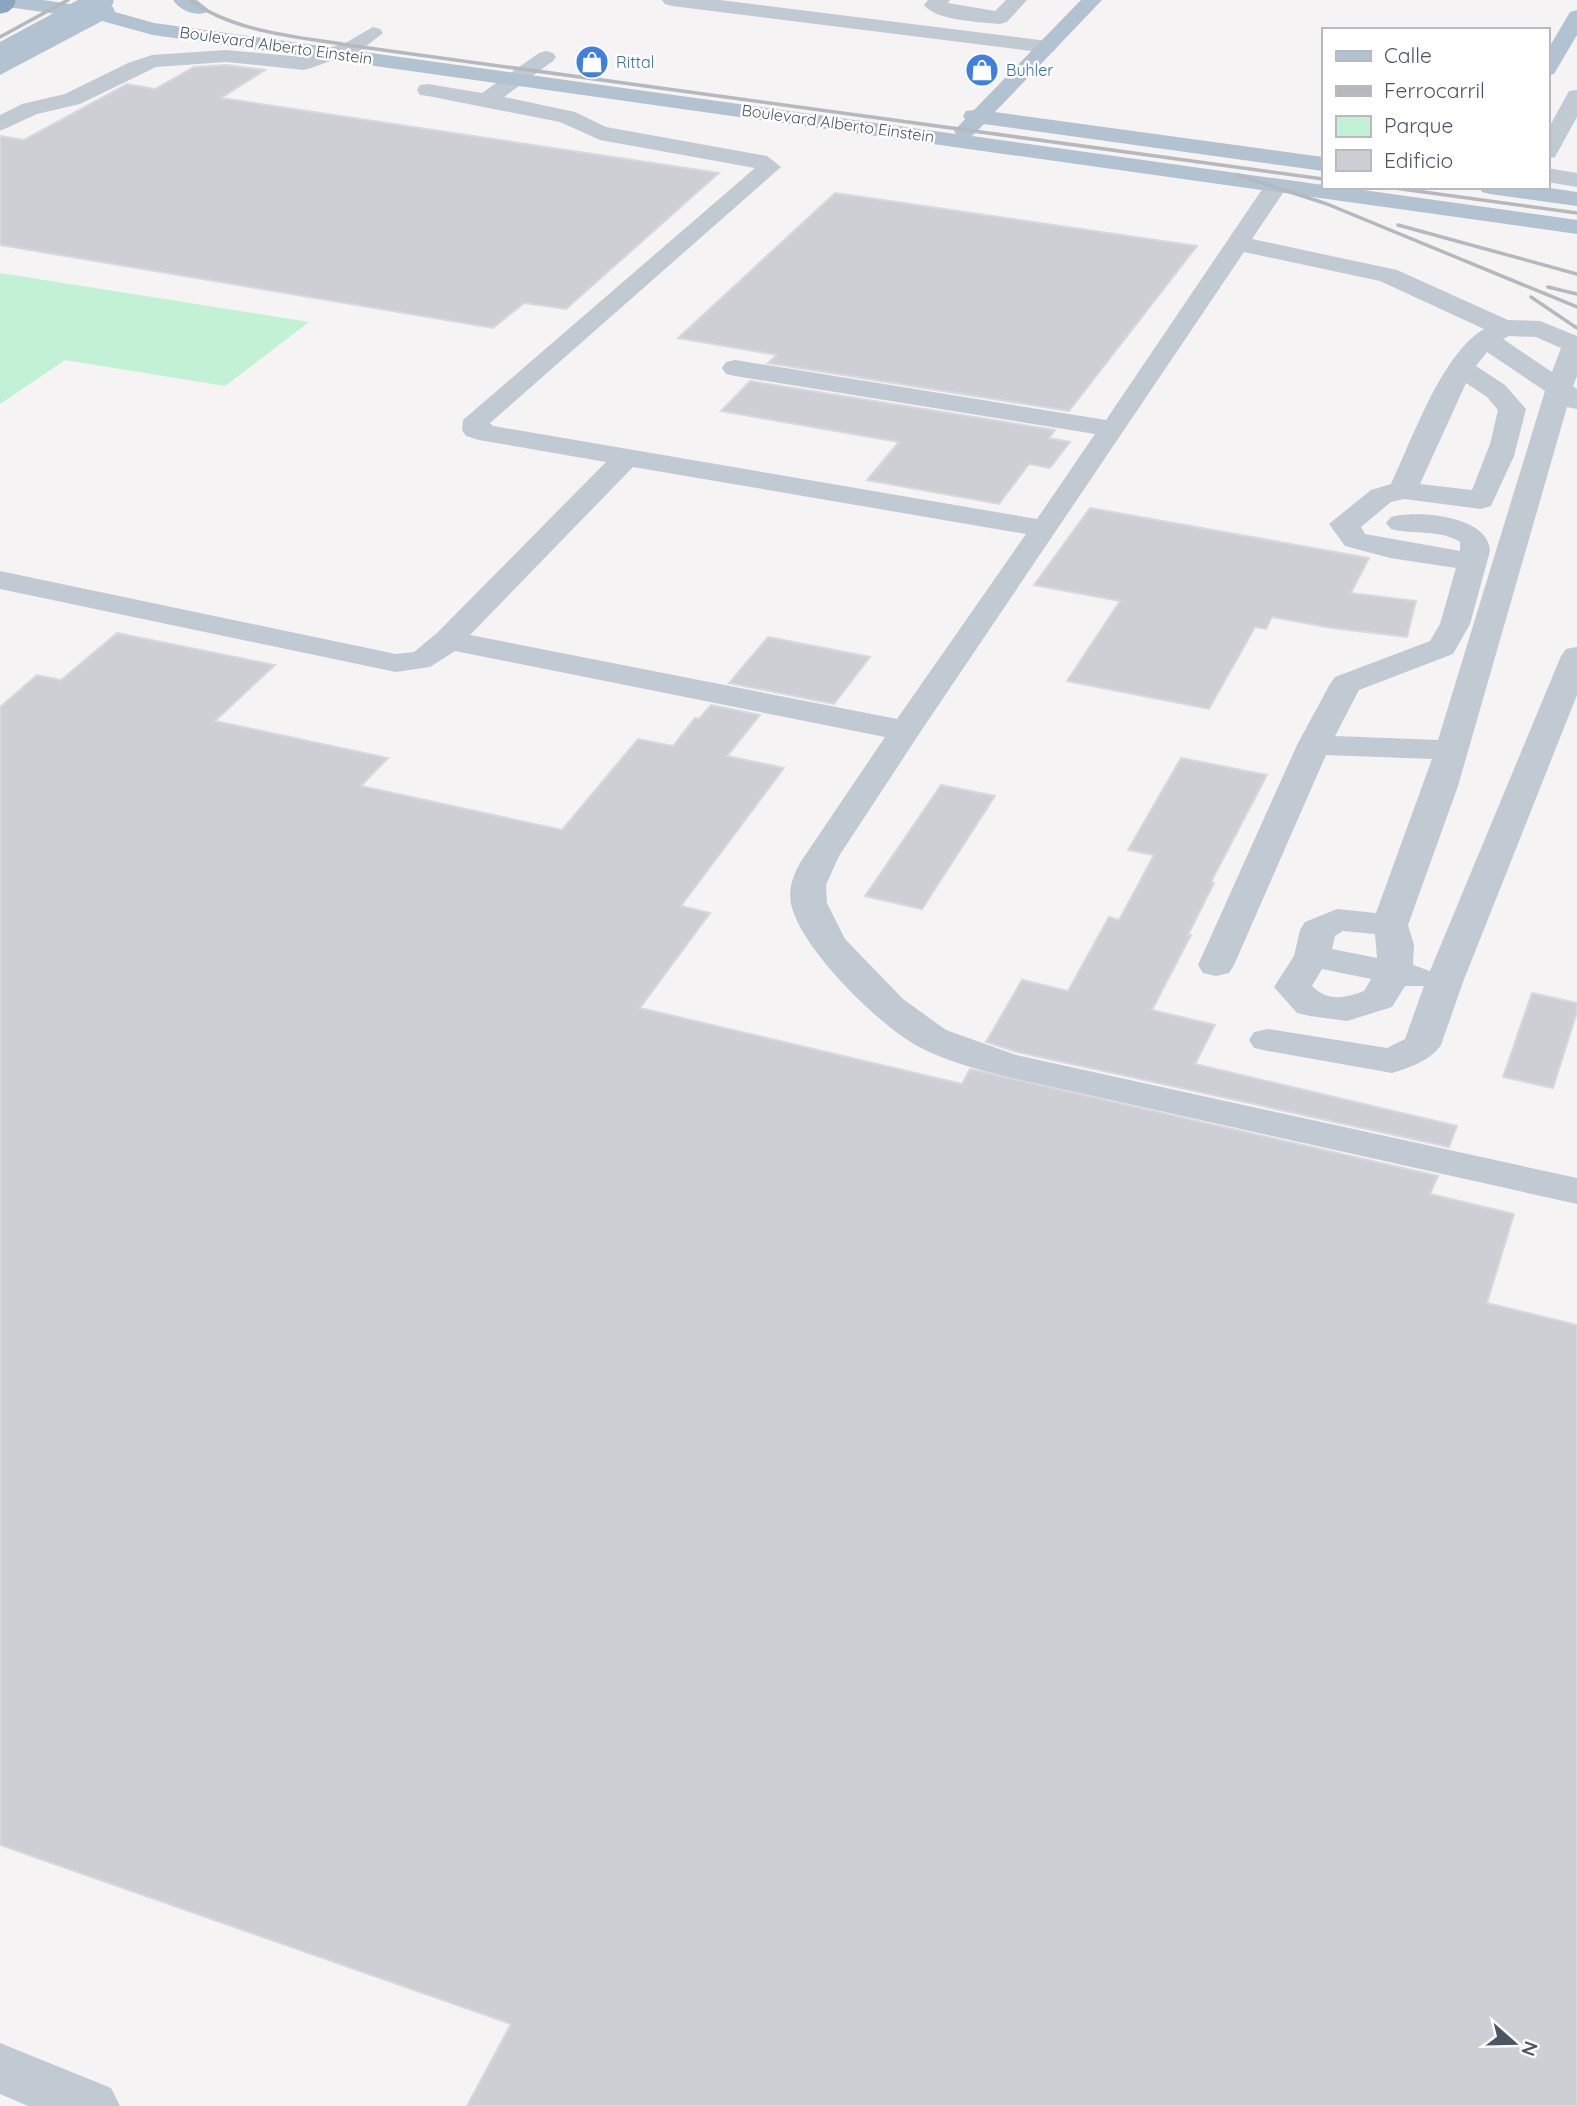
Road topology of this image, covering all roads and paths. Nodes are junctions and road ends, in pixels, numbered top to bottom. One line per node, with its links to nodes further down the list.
1 (28, 0): 8 (main road)
2 (125, 0): 8 (main road)
3 (672, 0): 16 (lane)
4 (940, 0): 5 (lane)
5 (1017, 0)
6 (1091, 0): 16 (main road)
7 (1, 1): 8 (main road)
8 (102, 9): 10 (main road); 15 (main road); 18 (main road, bridge)
9 (0, 11): 15 (main road)
10 (175, 14): 15 (main road); 19 (lane)
11 (1577, 16): 22 (main road)
12 (346, 30): 13 (main road, Boulevard Alberto Einstein)
13 (373, 33): 14 (main road, Boulevard Alberto Einstein); 19 (lane)
14 (400, 37)
15 (47, 44): 23 (main road)
16 (1047, 47): 28 (main road)
17 (519, 53): 20 (main road)
18 (0, 55)
19 (332, 55): 24 (main road, Boulevard Alberto Einstein); 29 (lane)
20 (546, 57): 21 (main road); 24 (lane)
21 (573, 61)
22 (1549, 66)
23 (0, 69)
24 (503, 87): 25 (lane); 30 (main road, Boulevard Alberto Einstein); 46 (lane)
25 (428, 90)
26 (1577, 96): 31 (lane)
27 (952, 113): 28 (main road, Boulevard Alberto Einstein)
28 (979, 116): 30 (main road); 32 (main road, Boulevard Alberto Einstein)
29 (0, 124)
30 (956, 140): 35 (main road, Boulevard Alberto Einstein)
31 (1549, 148)
32 (1322, 164)
33 (1549, 175): 34 (lane)
34 (1577, 180)
35 (1275, 187): 38 (main road, Boulevard Alberto Einstein); 39 (lane)
36 (1504, 189): 37 (main road)
37 (1577, 199)
38 (1577, 227)
39 (1238, 243): 40 (lane); 45 (lane)
40 (1494, 334): 41 (lane); 42 (lane); 44 (lane)
41 (1576, 345): 44 (lane)
42 (1460, 367): 47 (lane); 48 (lane)
43 (735, 368): 45 (lane)
44 (1571, 392): 49 (lane)
45 (1113, 429): 50 (lane)
46 (627, 457): 50 (lane); 52 (lane)
47 (1403, 490): 48 (lane); 55 (lane)
48 (1480, 500): 49 (lane)
49 (1524, 508): 56 (lane)
50 (1045, 529): 54 (lane)
51 (0, 579): 52 (lane)
52 (448, 640): 54 (lane)
53 (1577, 656): 61 (lane)
54 (905, 731): 63 (lane)
55 (1314, 745): 56 (lane); 59 (lane)
56 (1452, 750): 57 (lane)
57 (1390, 925): 58 (lane); 60 (lane)
58 (1312, 956): 60 (lane); 60 (lane)
59 (1216, 965)
60 (1392, 974): 61 (lane)
61 (1444, 982): 62 (lane)
62 (1268, 1040)
63 (1577, 1191)
64 (0, 2068): 65 (lane)
65 (91, 2106)

